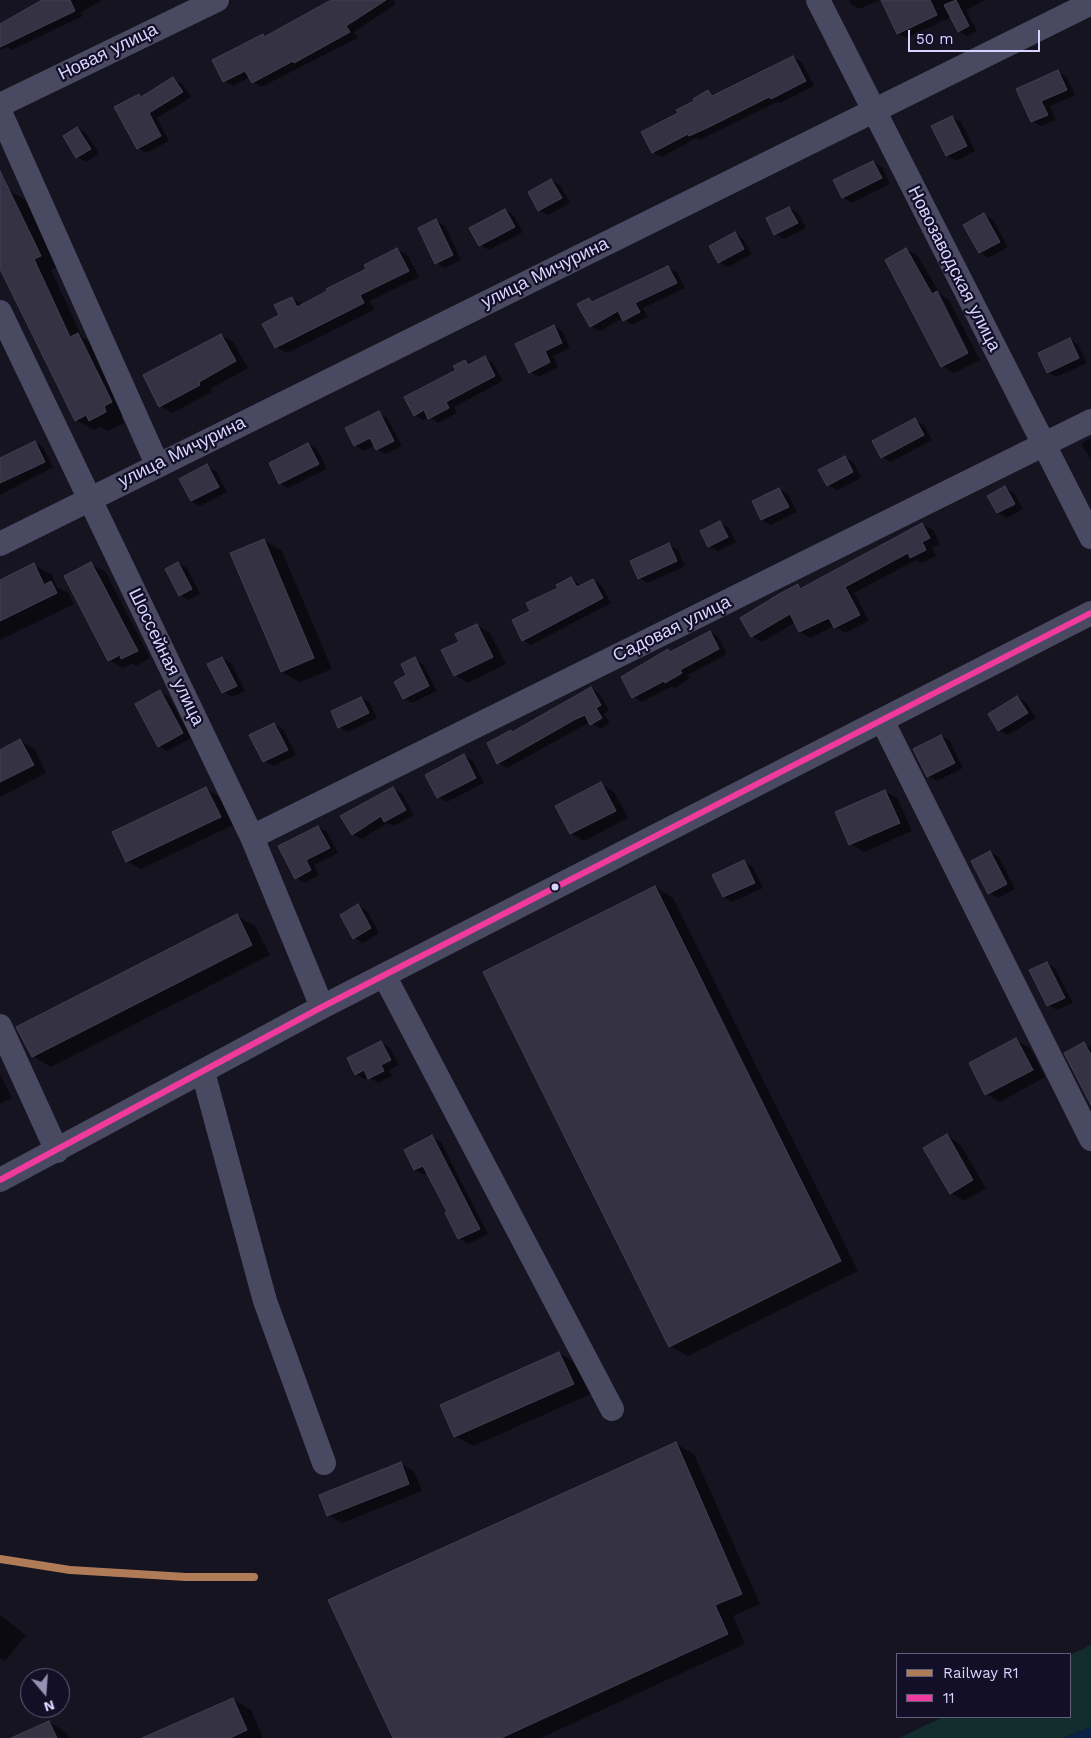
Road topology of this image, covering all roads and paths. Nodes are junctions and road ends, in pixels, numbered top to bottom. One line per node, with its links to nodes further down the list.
1 (217, 0): 4 (street, Новая улица)
2 (818, 0): 6 (street, Новозаводская улица)
3 (1091, 3): 6 (street, улица Мичурина)
4 (0, 105)
5 (0, 112): 10 (street)
6 (874, 112): 9 (street, Новозаводская улица); 10 (street, улица Мичурина)
7 (0, 312): 11 (street, Шоссейная улица)
8 (1091, 421): 9 (street, Садовая улица)
9 (1044, 445): 12 (street, Новозаводская улица); 16 (street, Садовая улица)
10 (157, 464): 11 (street, улица Мичурина)
11 (88, 498): 13 (street, улица Мичурина); 16 (street, Шоссейная улица)
12 (1091, 537)
13 (0, 544)
14 (1091, 613): 15 (street)
15 (882, 720): 17 (street); 21 (street)
16 (252, 837): 18 (street, Шоссейная улица)
17 (384, 975): 18 (street); 24 (street)
18 (322, 1007): 20 (street)
19 (0, 1026): 22 (street)
20 (203, 1072): 22 (street); 25 (street)
21 (1091, 1139)
22 (57, 1151): 23 (street)
23 (0, 1180)
24 (612, 1409)
25 (324, 1463)

